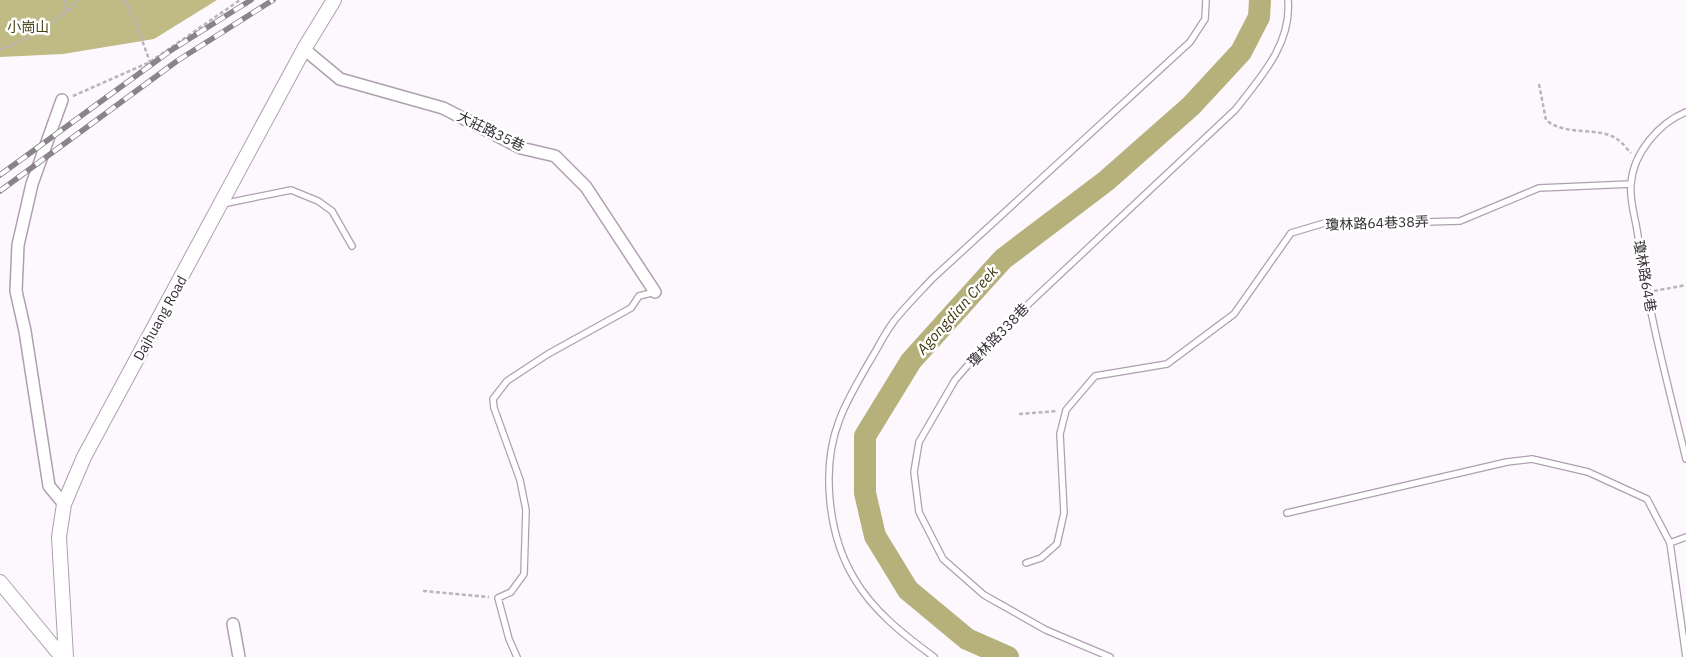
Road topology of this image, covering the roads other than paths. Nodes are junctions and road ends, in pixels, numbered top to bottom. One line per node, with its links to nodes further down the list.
1 (334, 0): 4 (street, Dajhuang Road)
2 (1206, 0): 23 (lane)
3 (1288, 0): 24 (lane, 瓊林路338巷)
4 (304, 48): 8 (street, Dajhuang Road); 10 (street, 大莊路35巷)
5 (62, 100): 12 (street)
6 (1686, 112): 7 (lane, 瓊林路64巷)
7 (1631, 184): 11 (lane, 瓊林路64巷); 16 (lane, 瓊林路64巷38弄)
8 (222, 204): 9 (lane); 12 (street, Dajhuang Road)
9 (352, 246)
10 (655, 292): 22 (lane)
11 (1686, 459)
12 (64, 504): 20 (street, Dajhuang Road)
13 (1287, 513): 15 (lane)
14 (1686, 537): 15 (lane)
15 (1670, 543): 25 (lane)
16 (1026, 563)
17 (0, 582): 19 (street)
18 (233, 624): 21 (street)
19 (62, 657)
20 (66, 657)
21 (240, 657)
22 (517, 657)
23 (934, 657)
24 (1110, 657)
25 (1686, 657)

